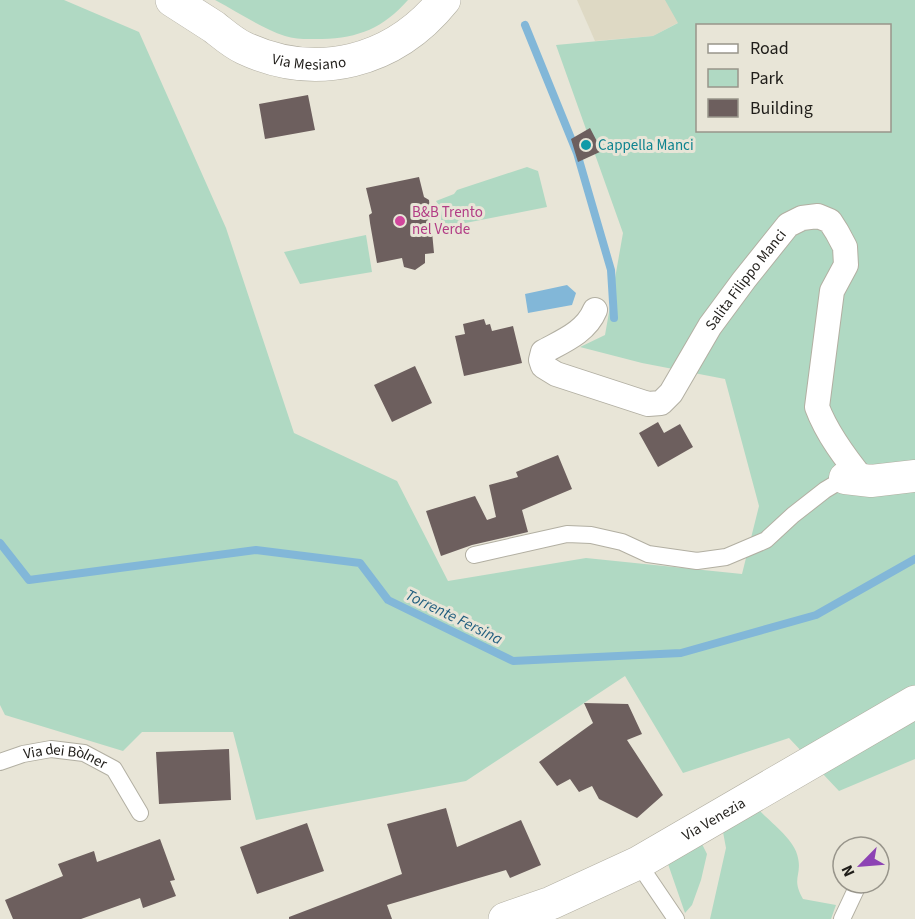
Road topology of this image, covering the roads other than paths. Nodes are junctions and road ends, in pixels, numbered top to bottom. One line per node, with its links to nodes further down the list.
1 (172, 0): 2 (main road, Via Mesiano)
2 (444, 0)
3 (595, 310): 5 (street, Salita Filippo Manci)
4 (915, 476): 5 (street)
5 (854, 479): 6 (lane)
6 (474, 555)
7 (915, 702): 10 (main road, Via Venezia)
8 (0, 762): 9 (lane, Via dei Bòlner)
9 (140, 813)
10 (638, 863): 12 (main road, Via Venezia); 13 (lane)
11 (853, 895): 14 (lane)
12 (505, 919)
13 (676, 919)
14 (842, 919)

